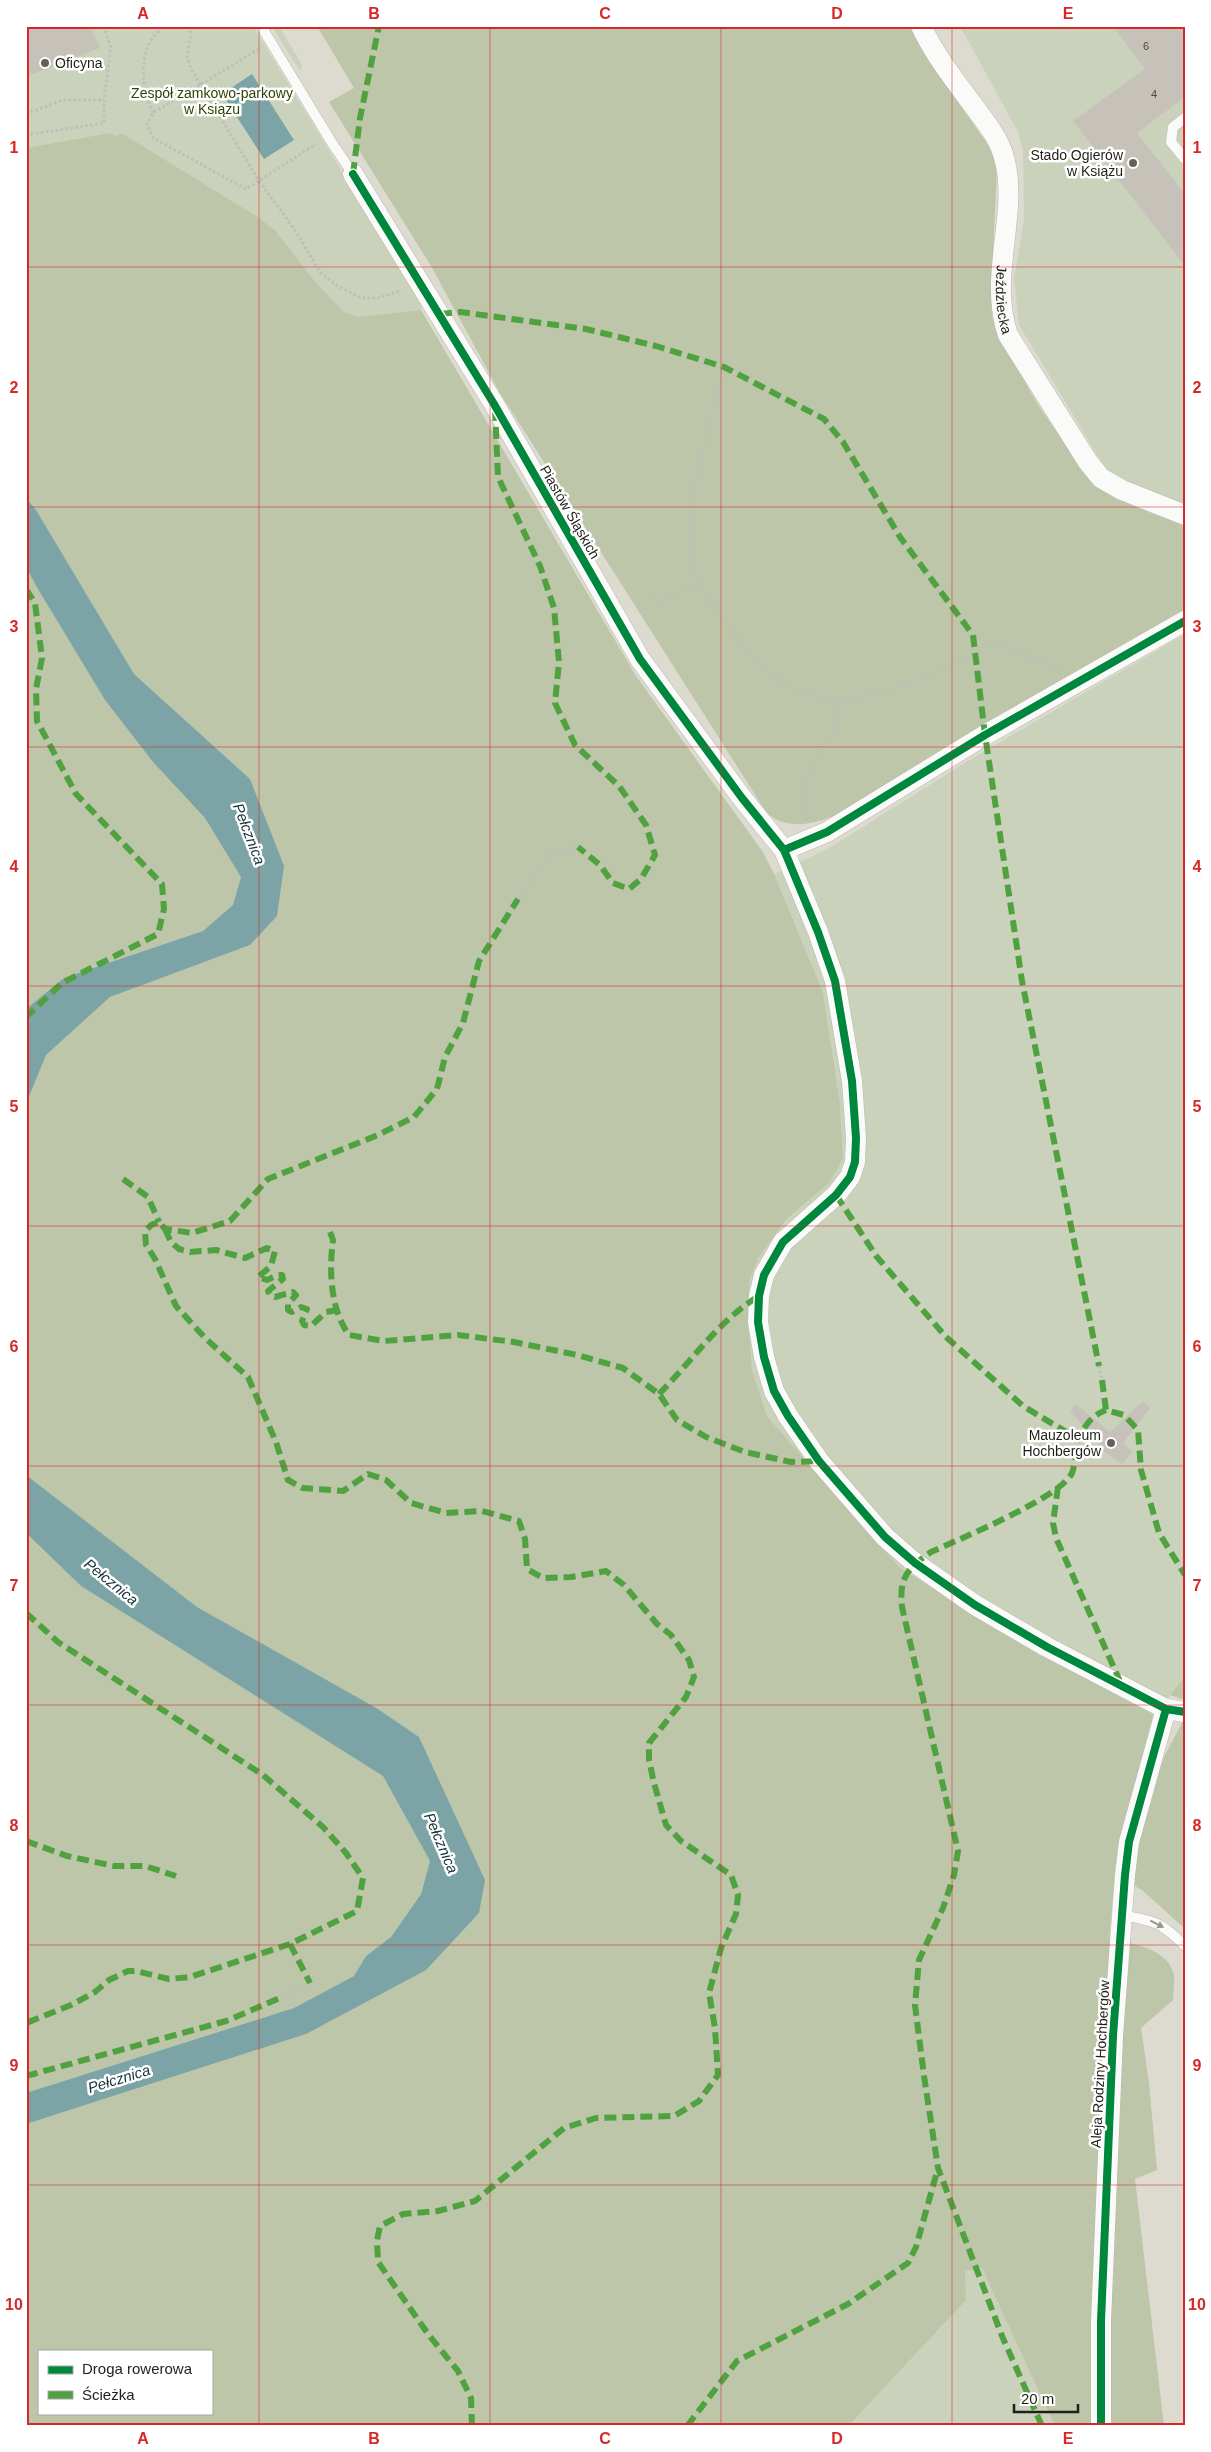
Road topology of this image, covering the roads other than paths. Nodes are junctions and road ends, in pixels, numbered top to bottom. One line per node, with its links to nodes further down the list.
1 (261, 26): 5 (lane, Piastów Śląskich)
2 (921, 26): 6 (street, Jeździecka)
3 (1185, 118): 4 (lane)
4 (1185, 159)
5 (353, 174): 8 (street, Piastów Śląskich)
6 (1185, 515)
7 (1185, 621): 8 (street)
8 (784, 850): 9 (street, Piastów Śląskich)
9 (1175, 1710): 10 (street, Aleja Rodziny Hochbergów)
10 (1122, 1915): 11 (lane, one-way to 11); 12 (street, Aleja Rodziny Hochbergów)
11 (1185, 1946)
12 (1101, 2426)

